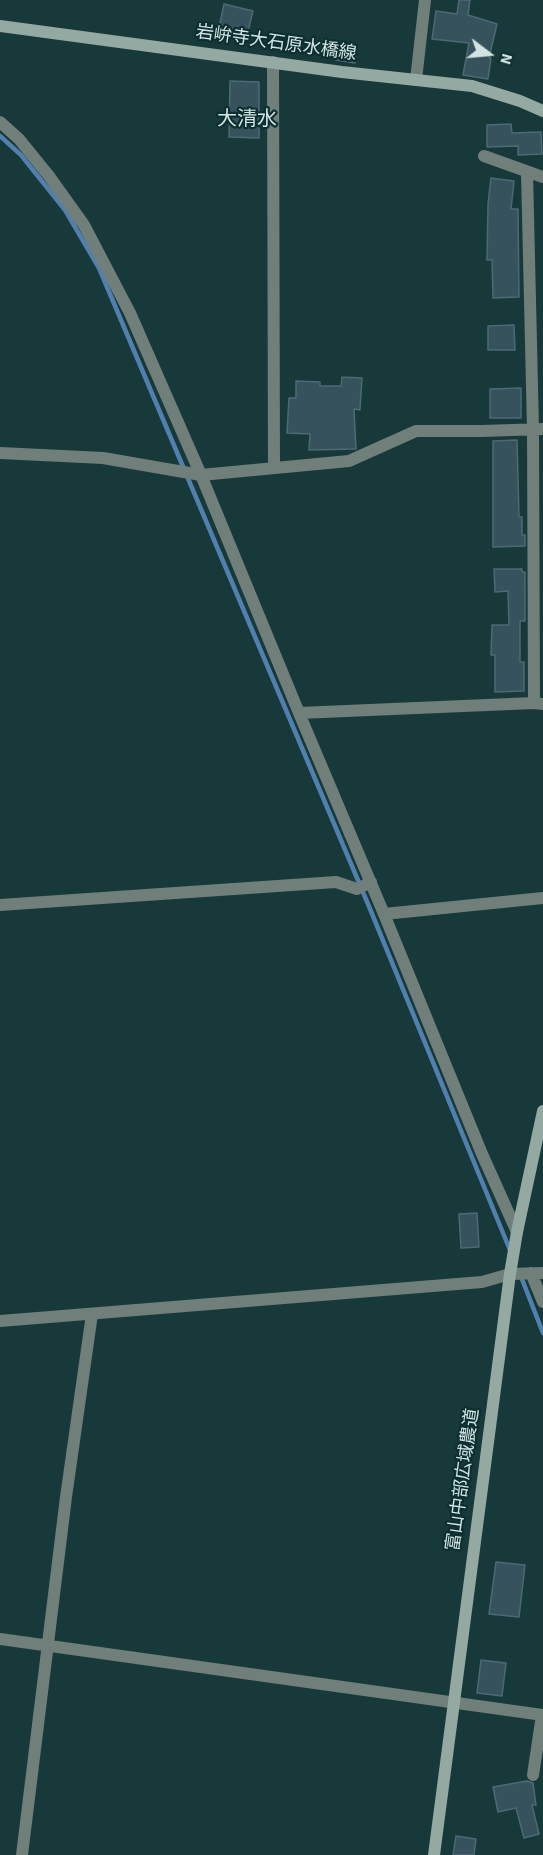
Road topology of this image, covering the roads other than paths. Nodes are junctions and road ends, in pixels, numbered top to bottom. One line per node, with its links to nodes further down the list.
1 (425, 0): 4 (street)
2 (0, 26): 3 (street, 岩峅寺大石原水橋線)
3 (273, 62): 4 (street, 岩峅寺大石原水橋線); 12 (street)
4 (416, 80): 5 (street, 岩峅寺大石原水橋線)
5 (543, 111)
6 (0, 122): 13 (street)
7 (484, 156): 8 (street)
8 (527, 172): 9 (street); 10 (street)
9 (543, 177)
10 (538, 429): 12 (street); 14 (street)
11 (0, 453): 13 (street)
12 (274, 468): 13 (street)
13 (201, 475): 15 (street)
14 (539, 703): 15 (street)
15 (298, 713): 16 (street)
16 (370, 882): 18 (street); 19 (street)
17 (543, 898): 19 (street)
18 (0, 905)
19 (384, 914): 21 (street)
20 (543, 1111): 21 (street, 富山中部広域農道)
21 (517, 1232): 23 (street, 富山中部広域農道)
22 (537, 1273): 23 (street); 24 (street)
23 (510, 1274): 25 (street); 29 (street, 富山中部広域農道)
24 (543, 1302)
25 (92, 1314): 26 (street); 28 (street)
26 (0, 1321)
27 (0, 1640): 28 (street)
28 (49, 1646): 29 (street); 32 (street)
29 (453, 1703): 30 (street); 33 (street, 富山中部広域農道)
30 (542, 1715): 31 (street)
31 (533, 1775)
32 (22, 1855)
33 (434, 1855)

